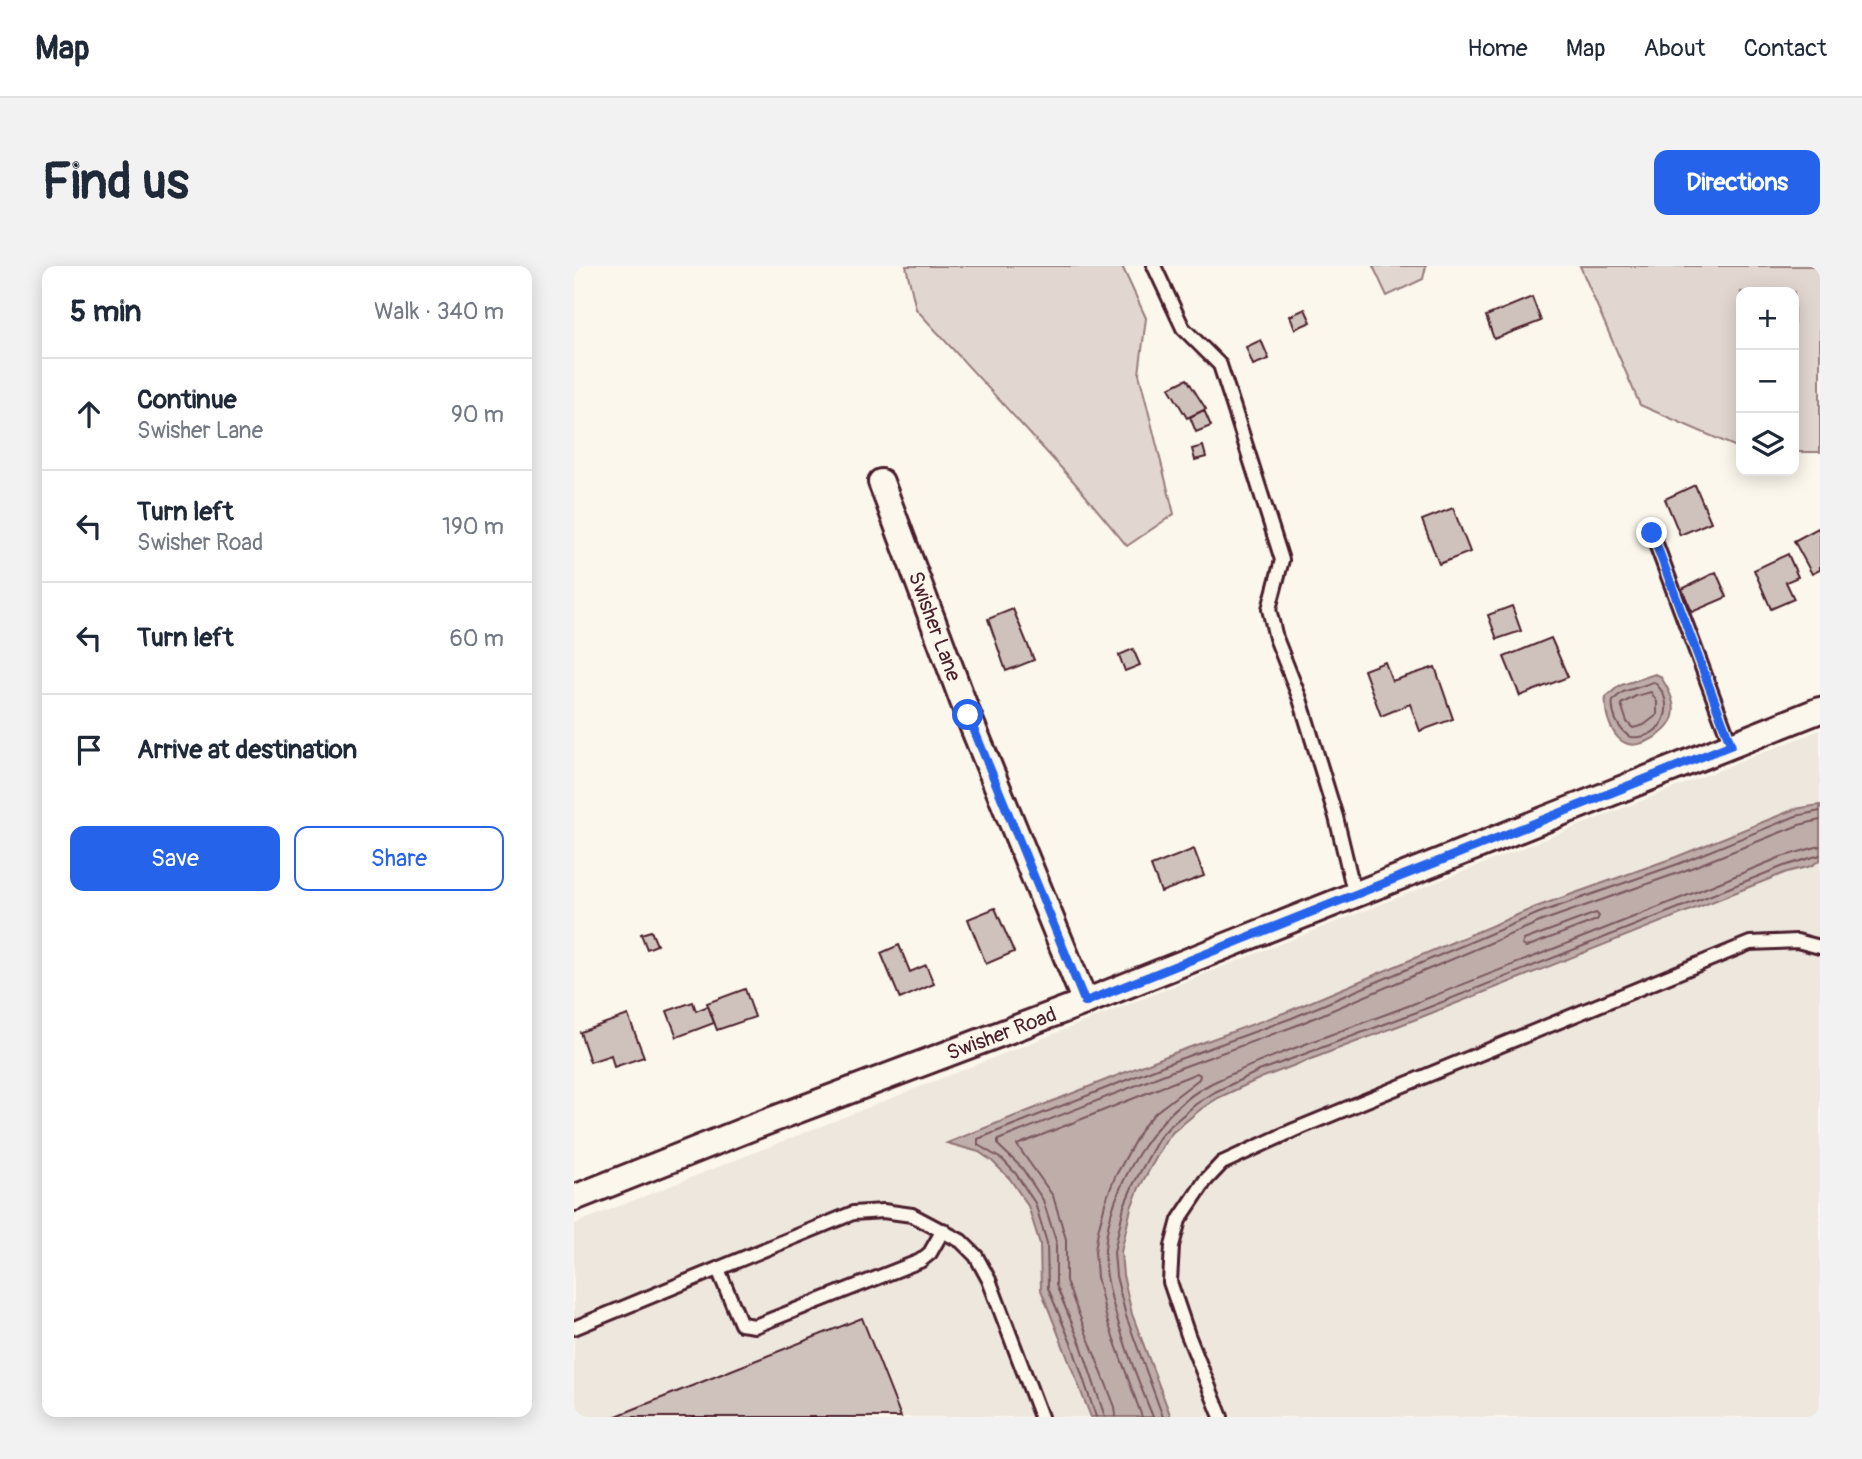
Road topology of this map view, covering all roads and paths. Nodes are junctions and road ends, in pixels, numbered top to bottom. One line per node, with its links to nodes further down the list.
1 (1154, 266): 6 (lane)
2 (881, 482): 8 (street, Swisher Lane)
3 (1652, 533): 5 (lane)
4 (1820, 710): 5 (street, Swisher Road)
5 (1731, 745): 6 (street, Swisher Road)
6 (1355, 896): 8 (street, Swisher Road)
7 (1820, 947): 14 (lane)
8 (1085, 1002): 9 (street, Swisher Road)
9 (574, 1198)
10 (943, 1230): 11 (lane); 11 (lane); 13 (lane)
11 (718, 1269): 12 (lane)
12 (574, 1328)
13 (1041, 1417)
14 (1221, 1417)

